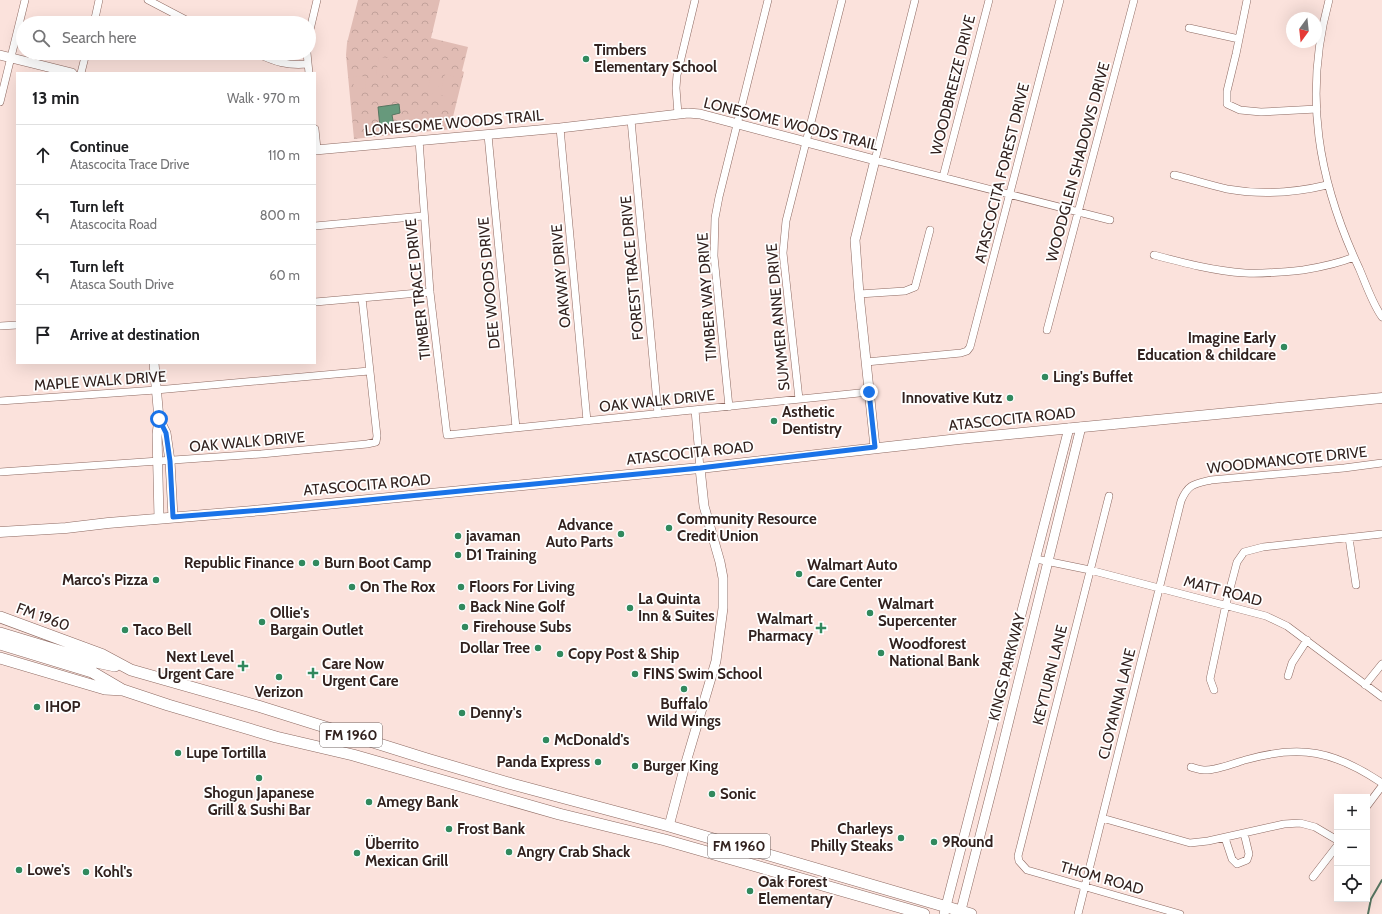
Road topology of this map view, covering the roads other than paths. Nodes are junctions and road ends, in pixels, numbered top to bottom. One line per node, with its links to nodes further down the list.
1 (25, 0): 14 (street)
2 (99, 0): 15 (street)
3 (148, 0): 16 (street)
4 (317, 0): 17 (street)
5 (695, 0): 34 (street)
6 (768, 0): 36 (street, TIMBER WAY DRIVE)
7 (842, 0): 40 (street, SUMMER ANNE DRIVE)
8 (915, 0): 42 (street)
9 (989, 0): 44 (street, WOODBREEZE DRIVE)
10 (1060, 0): 46 (street, ATASCOCITA FOREST DRIVE)
11 (1134, 0): 47 (street, WOODGLEN SHADOWS DRIVE)
12 (1247, 0): 20 (street)
13 (1329, 0): 33 (street)
14 (21, 16)
15 (96, 16)
16 (179, 16)
17 (313, 16)
18 (1189, 28): 20 (street)
19 (16, 37): 22 (street)
20 (1240, 38): 33 (street)
21 (0, 55): 22 (street)
22 (11, 58): 23 (street); 32 (street)
23 (16, 59)
24 (19, 60): 29 (street)
25 (84, 60): 30 (street)
26 (271, 60): 28 (street)
27 (308, 60): 28 (street)
28 (308, 64): 31 (street)
29 (68, 72)
30 (81, 72)
31 (309, 72)
32 (0, 102)
33 (1317, 109): 45 (street)
34 (678, 114): 35 (street, LONESOME WOODS TRAIL); 36 (street, LONESOME WOODS TRAIL)
35 (631, 120): 37 (street, LONESOME WOODS TRAIL); 72 (street, FOREST TRACE DRIVE)
36 (738, 124): 40 (street, LONESOME WOODS TRAIL); 70 (street, TIMBER WAY DRIVE)
37 (560, 128): 38 (street, LONESOME WOODS TRAIL); 74 (street, OAKWAY DRIVE)
38 (488, 135): 39 (street, LONESOME WOODS TRAIL); 76 (street, DEE WOODS DRIVE)
39 (418, 140): 41 (street, LONESOME WOODS TRAIL); 48 (street, TIMBER TRACE DRIVE)
40 (806, 142): 42 (street, LONESOME WOODS TRAIL); 68 (street, SUMMER ANNE DRIVE)
41 (316, 150)
42 (875, 160): 44 (street, LONESOME WOODS TRAIL); 55 (street)
43 (1174, 175): 45 (street)
44 (943, 177): 46 (street, LONESOME WOODS TRAIL)
45 (1328, 184): 53 (street)
46 (1010, 194): 47 (street, LONESOME WOODS TRAIL); 62 (street, ATASCOCITA FOREST DRIVE)
47 (1079, 212): 49 (street, LONESOME WOODS TRAIL); 61 (street, WOODGLEN SHADOWS DRIVE)
48 (423, 216): 50 (street); 54 (street, TIMBER TRACE DRIVE)
49 (1110, 220)
50 (316, 226)
51 (930, 230): 55 (street)
52 (1154, 255): 53 (street)
53 (1354, 257): 58 (street)
54 (430, 292): 56 (street); 78 (street, TIMBER TRACE DRIVE)
55 (859, 294): 62 (street)
56 (362, 298): 57 (street); 64 (street)
57 (316, 302)
58 (1382, 318)
59 (16, 325): 60 (street)
60 (0, 326)
61 (1047, 330)
62 (866, 362): 66 (street)
63 (154, 364): 65 (street)
64 (369, 371): 65 (street, MAPLE WALK DRIVE); 81 (street, OAK WALK DRIVE)
65 (156, 390): 69 (street, MAPLE WALK DRIVE); 73 (street)
66 (869, 392): 68 (street, OAK WALK DRIVE); 79 (street)
67 (1382, 398): 75 (main road, ATASCOCITA ROAD)
68 (799, 399): 70 (street, OAK WALK DRIVE)
69 (0, 401)
70 (728, 407): 71 (street, OAK WALK DRIVE)
71 (695, 410): 72 (street, OAK WALK DRIVE); 83 (street)
72 (658, 414): 74 (street, OAK WALK DRIVE)
73 (159, 419): 80 (street); 81 (street)
74 (587, 421): 76 (street, OAK WALK DRIVE)
75 (1081, 427): 77 (main road, ATASCOCITA ROAD); 93 (street, KINGS PARKWAY)
76 (516, 428): 78 (street, OAK WALK DRIVE)
77 (1069, 428): 79 (main road, ATASCOCITA ROAD); 92 (street, KINGS PARKWAY)
78 (447, 435)
79 (875, 447): 83 (main road, ATASCOCITA ROAD)
80 (158, 461): 81 (street, OAK WALK DRIVE); 84 (street, OAK WALK DRIVE); 88 (street)
81 (170, 461): 87 (street)
82 (1382, 463): 86 (street, WOODMANCOTE DRIVE)
83 (700, 468): 87 (main road, ATASCOCITA ROAD); 114 (street)
84 (0, 472)
85 (1109, 496): 94 (street, KEYTURN LANE)
86 (1181, 501): 96 (street, CLOYANNA LANE)
87 (173, 517): 88 (main road, ATASCOCITA ROAD)
88 (159, 518): 89 (main road, ATASCOCITA ROAD)
89 (0, 532)
90 (1382, 534): 91 (street)
91 (1349, 538): 95 (street); 97 (street)
92 (1036, 559): 93 (street, MATT ROAD); 122 (street, KINGS PARKWAY)
93 (1048, 560): 94 (street, MATT ROAD); 123 (street, KINGS PARKWAY)
94 (1090, 570): 96 (street, MATT ROAD); 119 (street, KEYTURN LANE)
95 (1356, 585)
96 (1160, 588): 97 (street, MATT ROAD); 113 (street, CLOYANNA LANE)
97 (1226, 604): 100 (street, MATT ROAD); 108 (street)
98 (0, 617): 104 (main road, FM 1960 / FM 1960)
99 (0, 633): 104 (main road)
100 (1307, 640): 105 (street); 106 (street, MATT ROAD)
101 (0, 644): 107 (main road)
102 (0, 658): 107 (main road, FM 1960 / FM 1960)
103 (1382, 664): 106 (street)
104 (131, 670): 114 (main road, FM 1960 / FM 1960)
105 (1288, 676)
106 (1365, 685): 109 (street, MATT ROAD)
107 (123, 690): 124 (main road, FM 1960 / FM 1960)
108 (1214, 690)
109 (1382, 697)
110 (1192, 767): 111 (street)
111 (1382, 785): 112 (street)
112 (1370, 802)
113 (1102, 818): 116 (street); 121 (street, CLOYANNA LANE)
114 (670, 826): 122 (main road, FM 1960 / FM 1960)
115 (1244, 833): 116 (street); 116 (street); 117 (street)
116 (1225, 838)
117 (1334, 838)
118 (1334, 850): 120 (street)
119 (1019, 861): 121 (street, THOM ROAD)
120 (1313, 878)
121 (1085, 886): 125 (street, CLOYANNA LANE); 126 (street, THOM ROAD)
122 (945, 910): 123 (main road, FM 1960 / FM 1960)
123 (964, 913)
124 (924, 914)
125 (1078, 914)
126 (1180, 914)

